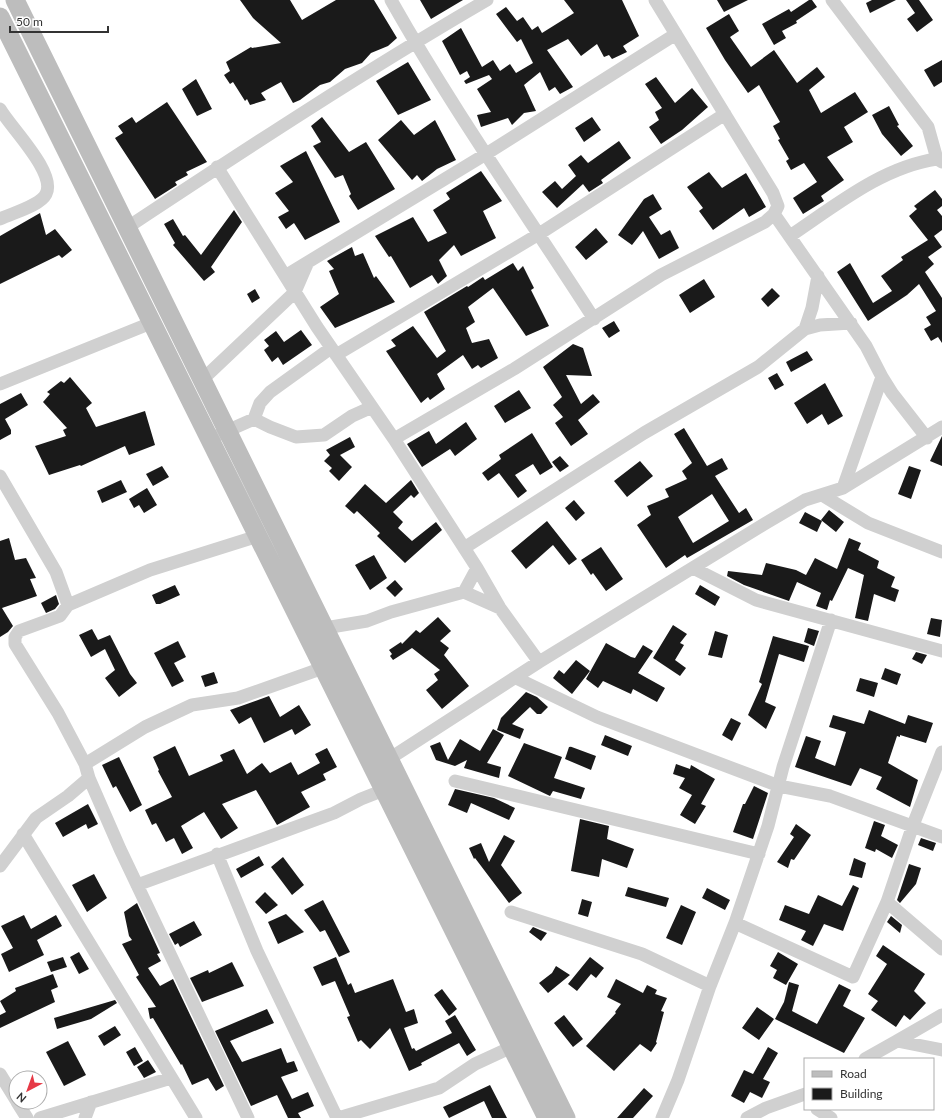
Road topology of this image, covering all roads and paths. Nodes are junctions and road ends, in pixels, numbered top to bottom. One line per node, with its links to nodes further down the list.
1 (15, 0): 16 (main road)
2 (391, 0): 8 (street)
3 (487, 0): 8 (street)
4 (655, 0): 7 (street)
5 (832, 0): 12 (street)
6 (0, 16): 25 (main road)
7 (676, 34): 10 (street); 11 (street)
8 (415, 42): 11 (street); 13 (street)
9 (0, 109): 15 (street)
10 (725, 114): 14 (street); 17 (street)
11 (486, 154): 17 (street); 19 (street)
12 (940, 160): 18 (street)
13 (217, 168): 16 (street); 20 (street)
14 (774, 214): 18 (street); 23 (street)
15 (0, 219)
16 (128, 227): 29 (main road)
17 (539, 234): 23 (street); 27 (street)
18 (790, 236): 21 (street)
19 (308, 262): 20 (street); 22 (street)
20 (285, 276): 22 (street)
21 (818, 276): 24 (street); 26 (street)
22 (295, 292): 27 (street); 29 (street)
23 (594, 319): 37 (street)
24 (851, 322): 26 (street); 28 (street)
25 (151, 323): 30 (street); 35 (main road)
26 (805, 329): 42 (street)
27 (333, 351): 31 (street); 32 (street)
28 (882, 378): 36 (street); 39 (street)
29 (203, 379): 34 (main road)
30 (0, 384)
31 (372, 407): 32 (street); 37 (street)
32 (254, 419): 34 (street)
33 (942, 427): 36 (street)
34 (228, 430): 35 (street); 50 (main road)
35 (210, 438): 41 (main road)
36 (927, 438): 39 (street)
37 (394, 439): 42 (street)
38 (0, 476): 47 (street)
39 (843, 488): 40 (street)
40 (822, 495): 43 (street); 45 (street)
41 (258, 536): 47 (street); 53 (main road)
42 (464, 548): 44 (street)
43 (942, 552)
44 (477, 568): 46 (street); 48 (street)
45 (692, 568): 49 (street); 52 (street)
46 (464, 592): 48 (street); 50 (street)
47 (68, 605): 57 (street)
48 (500, 608): 52 (street)
49 (831, 620): 51 (street); 61 (street)
50 (325, 628): 56 (main road)
51 (942, 651)
52 (539, 662): 54 (street)
53 (323, 668): 57 (street); 62 (main road)
54 (516, 678): 56 (street); 61 (street)
55 (942, 752): 58 (street)
56 (389, 759): 92 (main road)
57 (85, 764): 59 (street)
58 (938, 774): 63 (street)
59 (89, 778): 64 (street); 69 (street)
60 (455, 781): 67 (street)
61 (779, 786): 63 (street); 67 (street)
62 (384, 790): 66 (street); 77 (main road)
63 (913, 826): 65 (street); 70 (street)
64 (23, 834): 68 (street); 81 (street)
65 (942, 837)
66 (217, 854): 69 (street); 90 (street)
67 (759, 854): 72 (street)
68 (0, 866)
69 (138, 885): 89 (street)
70 (887, 902): 72 (street); 73 (street)
71 (511, 912): 74 (street)
72 (735, 923): 74 (street)
73 (942, 949)
74 (710, 986): 93 (street)
75 (942, 1015): 76 (street)
76 (897, 1041): 78 (street); 79 (street)
77 (512, 1047): 90 (street); 91 (main road)
78 (942, 1050)
79 (867, 1058)
80 (0, 1074): 82 (street)
81 (171, 1078): 84 (street); 88 (street)
82 (8, 1087)
83 (804, 1095): 94 (street)
84 (91, 1102): 86 (street); 87 (street)
85 (819, 1110): 95 (street)
86 (40, 1118)
87 (85, 1118)
88 (196, 1118)
89 (248, 1118)
90 (337, 1118)
91 (547, 1118)
92 (566, 1118)
93 (662, 1118)
94 (747, 1118)
95 (831, 1118)

